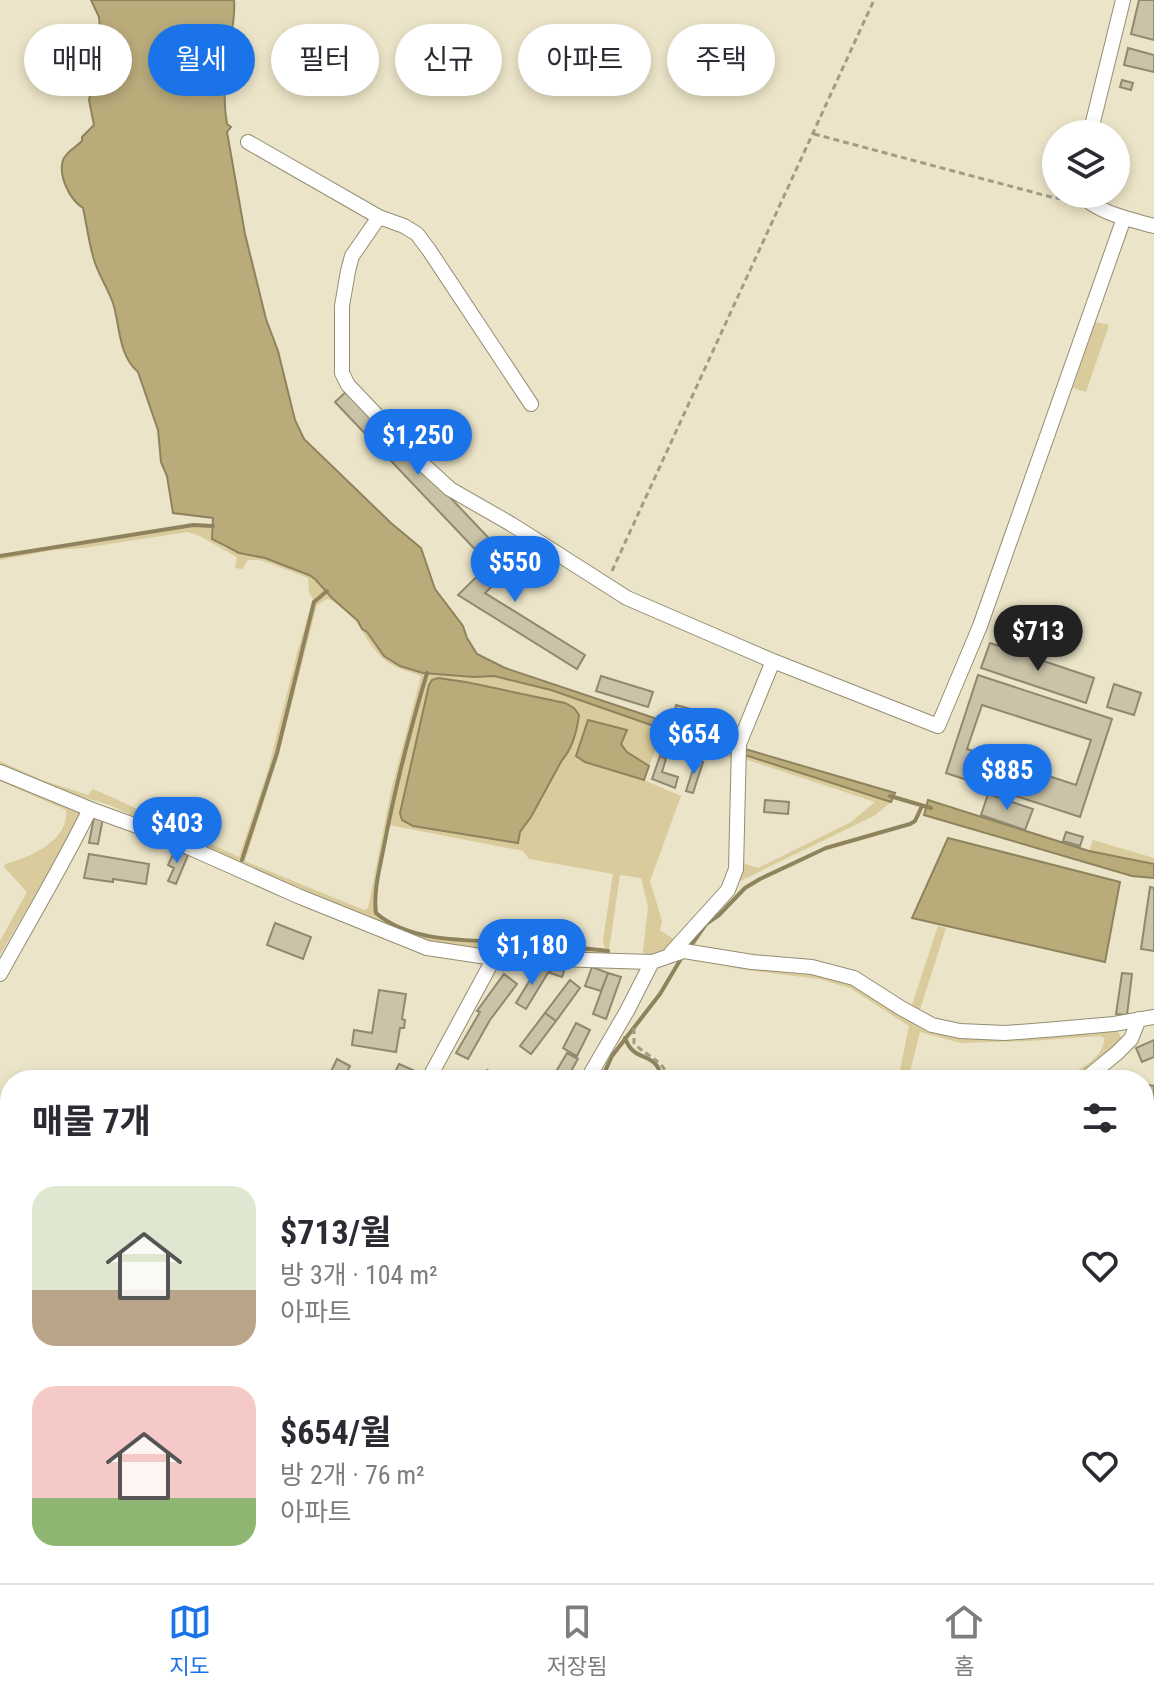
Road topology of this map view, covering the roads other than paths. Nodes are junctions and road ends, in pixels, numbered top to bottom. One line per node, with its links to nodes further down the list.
1 (1123, 0): 2 (street)
2 (1093, 120)
3 (248, 142): 5 (street)
4 (1103, 208): 6 (street)
5 (379, 217): 8 (street); 9 (street)
6 (1124, 218): 7 (street); 9 (street)
7 (1154, 226)
8 (531, 404)
9 (773, 661): 12 (street)
10 (0, 772): 11 (street)
11 (90, 809): 13 (street); 15 (street)
12 (668, 956): 14 (street); 16 (street)
13 (494, 958): 14 (street); 17 (street)
14 (652, 962): 18 (street)
15 (0, 974)
16 (1146, 1018): 19 (street)
17 (433, 1070)
18 (593, 1070)
19 (1096, 1070)

